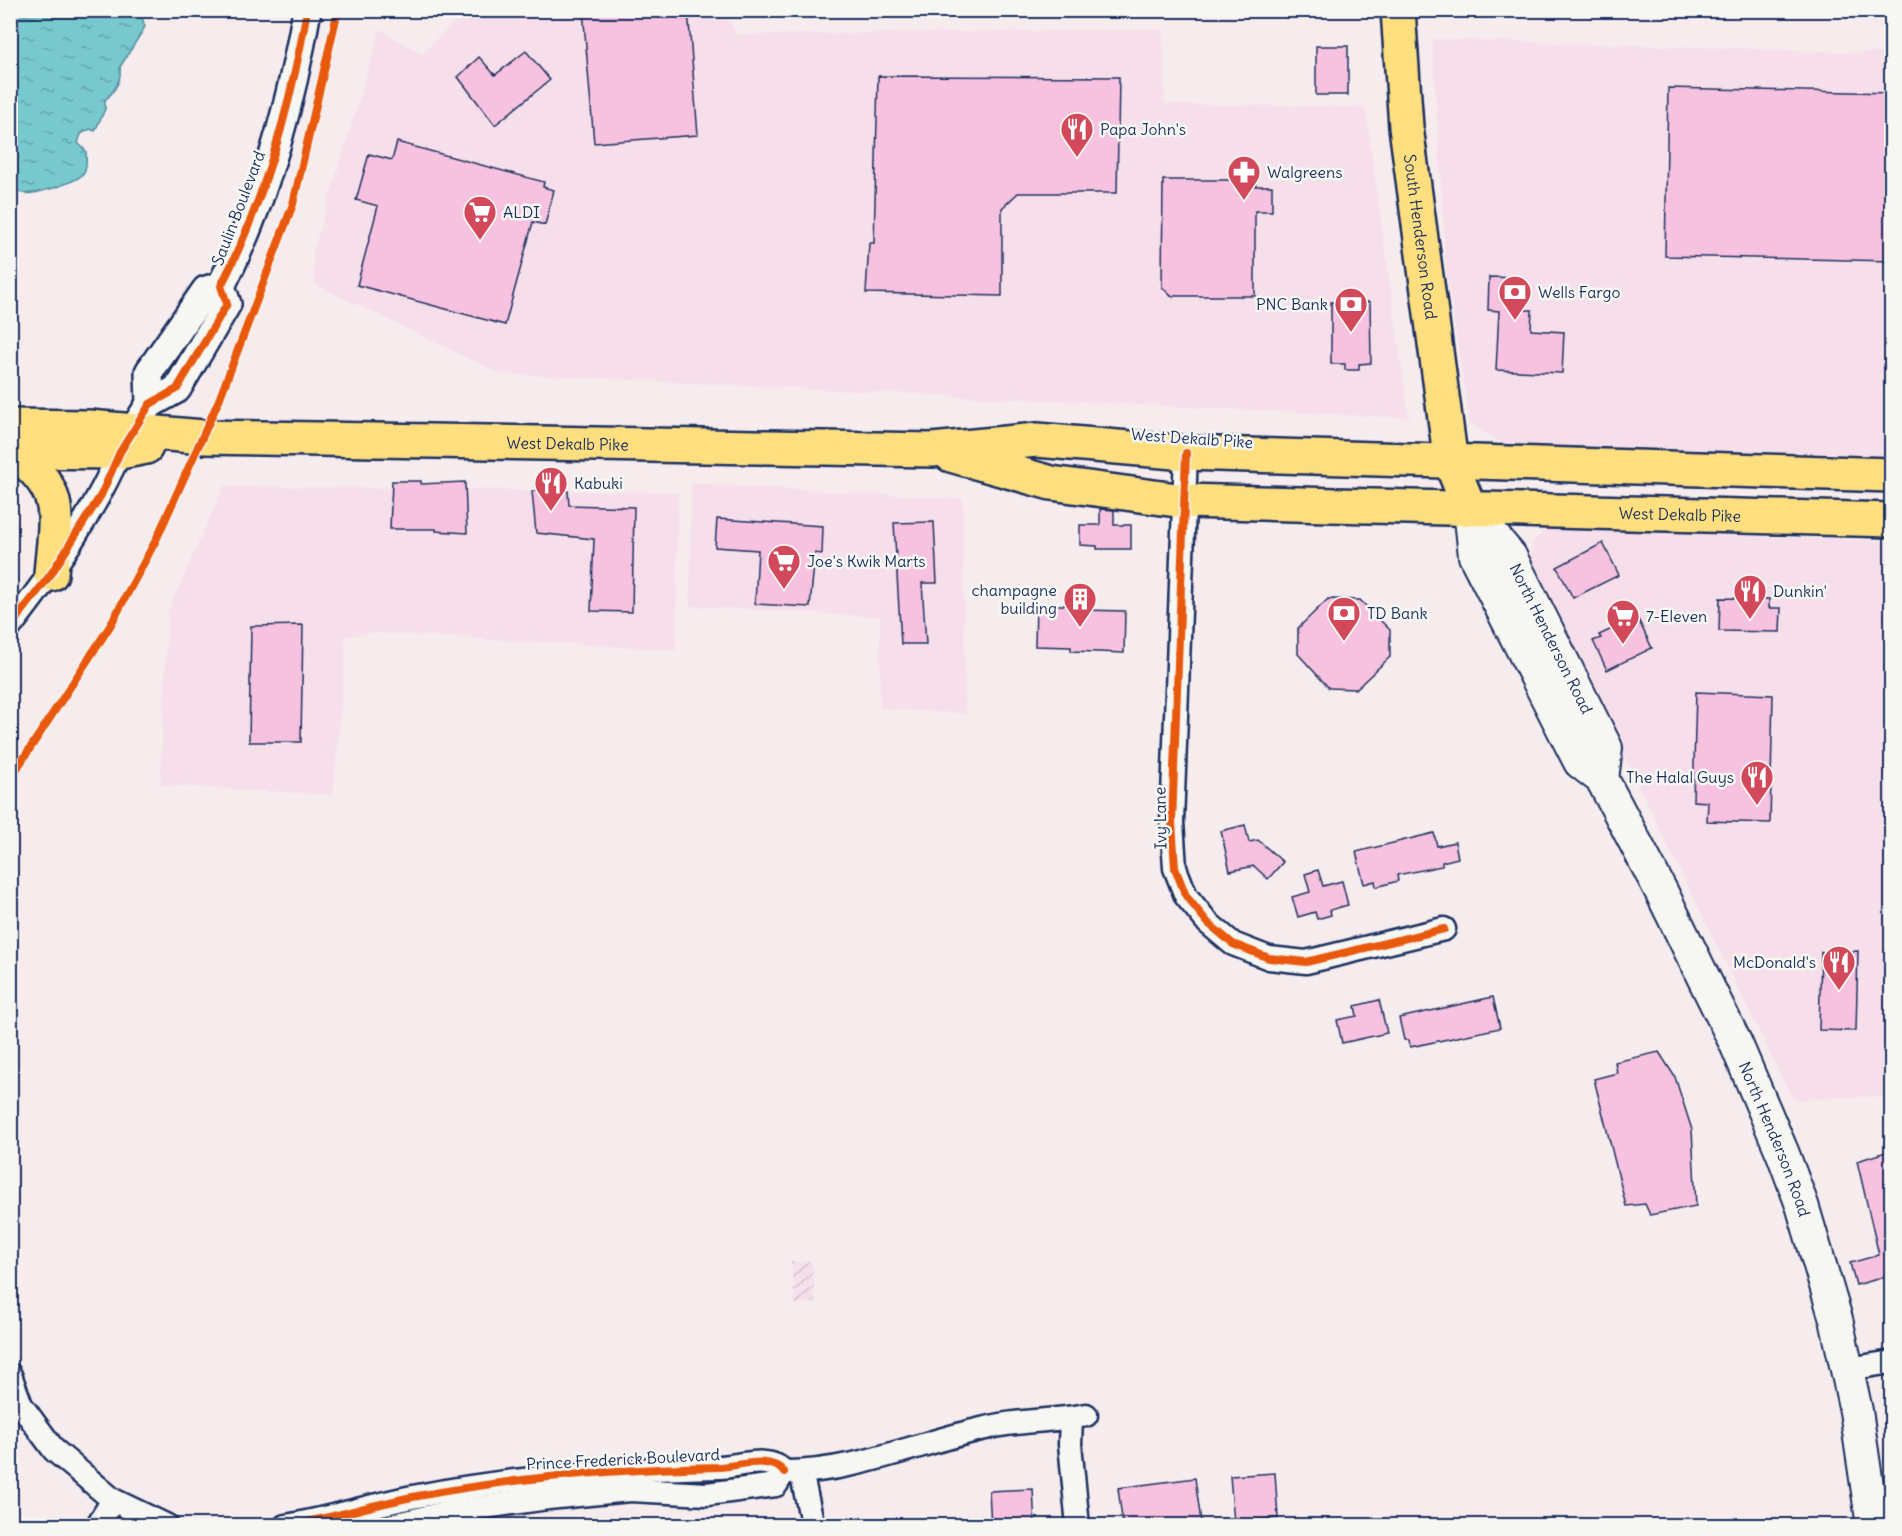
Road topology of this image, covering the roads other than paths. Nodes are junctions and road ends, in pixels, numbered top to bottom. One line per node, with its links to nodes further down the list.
1 (307, 10): 3 (street, Saulin Boulevard)
2 (1398, 10): 7 (main road, South Henderson Road)
3 (126, 441): 4 (main road, West Dekalb Pike); 5 (main road, West Dekalb Pike); 12 (street)
4 (11, 443): 12 (main road)
5 (932, 450): 6 (main road, West Dekalb Pike); 9 (main road, West Dekalb Pike)
6 (1186, 453): 7 (main road, West Dekalb Pike); 9 (street, Ivy Lane)
7 (1451, 463): 8 (main road, West Dekalb Pike); 10 (main road, North Henderson Road)
8 (1892, 476)
9 (1184, 501): 10 (main road, West Dekalb Pike); 14 (street, Ivy Lane)
10 (1470, 509): 11 (main road, West Dekalb Pike); 16 (main road, North Henderson Road)
11 (1892, 520)
12 (51, 574): 13 (street)
13 (10, 627)
14 (1443, 929)
15 (1892, 1362): 16 (street)
16 (1848, 1369): 26 (main road, North Henderson Road)
17 (10, 1375): 19 (street)
18 (793, 1472): 22 (street, Prince Frederick Boulevard); 23 (street, Prince Frederick Boulevard); 24 (street); 25 (street, Prince Frederick Boulevard)
19 (113, 1500): 20 (street); 21 (street)
20 (97, 1526)
21 (167, 1526)
22 (285, 1526)
23 (389, 1526)
24 (813, 1526)
25 (1078, 1526)
26 (1873, 1526)

